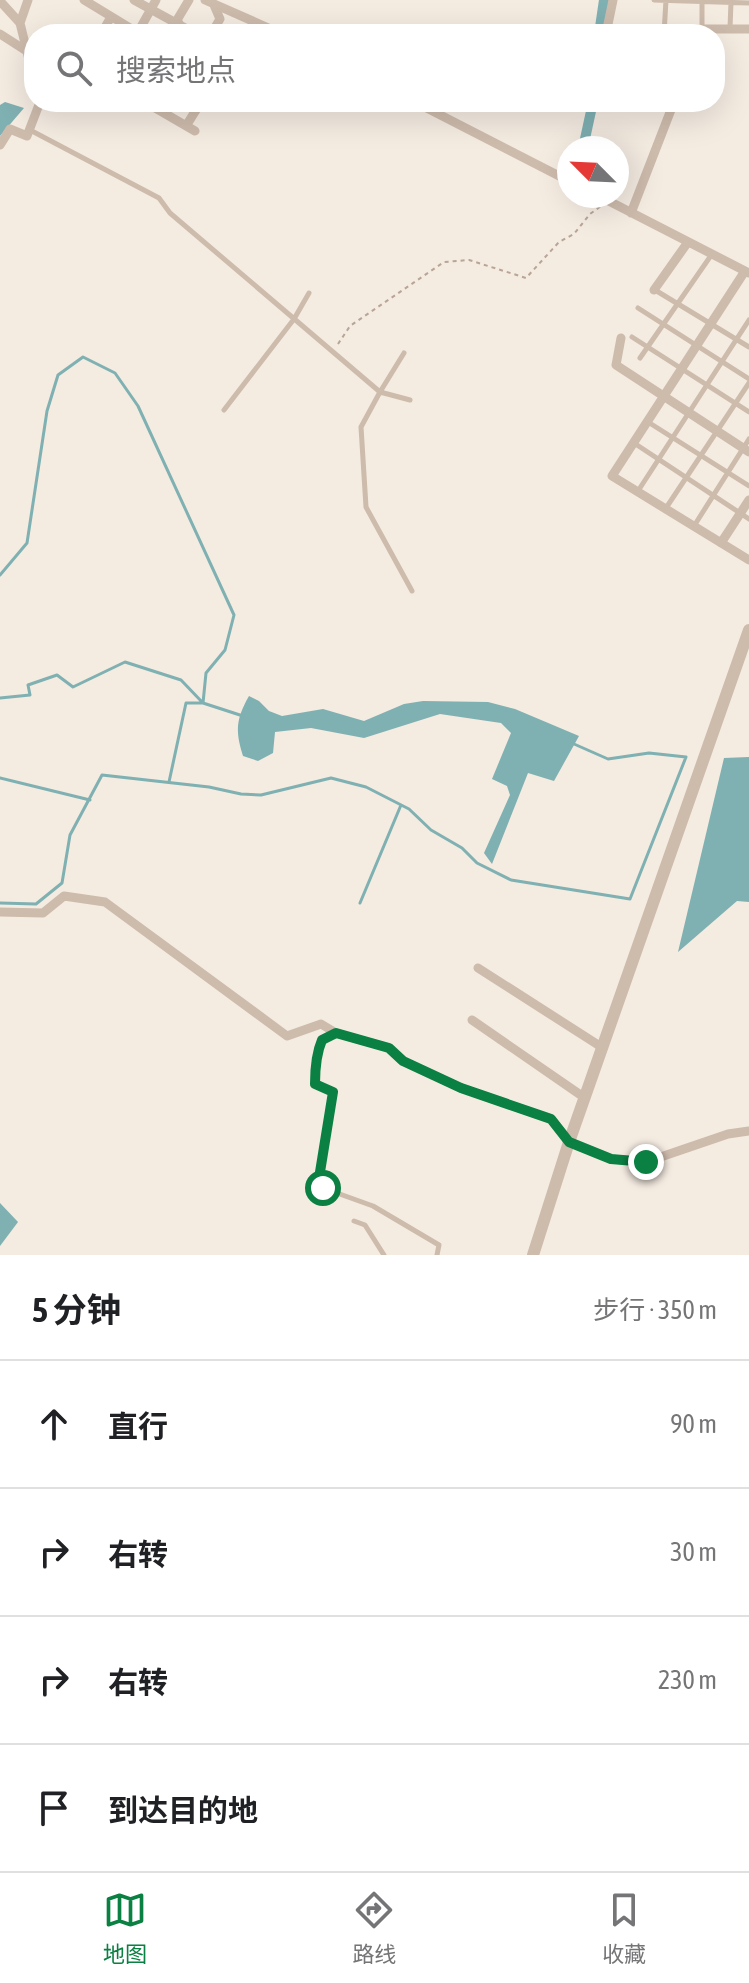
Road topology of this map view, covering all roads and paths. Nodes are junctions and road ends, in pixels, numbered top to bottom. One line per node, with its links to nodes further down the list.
1 (28, 0): 16 (street)
2 (84, 0): 15 (street)
3 (134, 0): 14 (street)
4 (156, 0): 14 (street)
5 (189, 0): 21 (street)
6 (613, 0): 24 (street)
7 (654, 0): 8 (lane)
8 (666, 0): 10 (lane); 25 (lane)
9 (0, 1): 16 (street)
10 (702, 1): 11 (lane); 26 (lane)
11 (731, 1): 13 (lane); 27 (lane)
12 (210, 3): 22 (street); 23 (street)
13 (749, 3)
14 (151, 10): 19 (street); 20 (street)
15 (111, 17): 17 (street); 18 (street)
16 (20, 23): 31 (street)
17 (107, 24)
18 (122, 24)
19 (143, 24)
20 (169, 24)
21 (177, 24)
22 (217, 24)
23 (263, 24)
24 (608, 24)
25 (665, 24)
26 (701, 24)
27 (730, 29): 28 (street); 29 (street)
28 (749, 29)
29 (725, 30)
30 (0, 34): 32 (street)
31 (24, 34)
32 (24, 47)
33 (36, 112): 38 (street)
34 (197, 112): 37 (street)
35 (434, 112): 40 (street)
36 (670, 112): 43 (street)
37 (164, 113)
38 (30, 130): 39 (street); 51 (lane)
39 (0, 145)
40 (557, 175)
41 (595, 208): 61 (path)
42 (622, 208): 43 (street)
43 (631, 213): 44 (street)
44 (688, 242): 45 (street); 47 (street)
45 (712, 254): 46 (street); 49 (lane)
46 (747, 272): 54 (street)
47 (654, 290): 49 (lane)
48 (309, 293): 51 (lane)
49 (678, 304): 53 (lane); 54 (lane)
50 (638, 308): 53 (lane)
51 (294, 319): 61 (lane); 72 (lane)
52 (749, 320): 57 (lane)
53 (663, 324): 58 (lane); 59 (lane)
54 (711, 324): 57 (lane); 58 (street)
55 (632, 337): 59 (lane)
56 (621, 338): 69 (street)
57 (736, 339): 60 (lane); 64 (lane)
58 (697, 345): 64 (lane); 65 (street)
59 (648, 347): 63 (lane); 65 (lane)
60 (749, 347)
61 (333, 352): 68 (lane)
62 (404, 353): 68 (lane)
63 (640, 358)
64 (722, 361): 66 (lane); 67 (lane)
65 (682, 369): 67 (lane); 69 (street)
66 (749, 381): 71 (lane)
67 (707, 385): 71 (lane); 73 (lane)
68 (380, 392): 70 (lane); 93 (lane)
69 (664, 396): 73 (street); 75 (street)
70 (410, 400)
71 (736, 403): 74 (lane); 76 (lane)
72 (224, 410)
73 (689, 412): 76 (street); 77 (lane)
74 (749, 412)
75 (647, 421): 77 (lane); 78 (street)
76 (717, 431): 79 (street); 80 (lane)
77 (672, 437): 80 (lane); 81 (lane)
78 (633, 443): 81 (lane); 85 (street)
79 (747, 447): 82 (lane)
80 (701, 455): 82 (lane); 83 (lane)
81 (658, 459): 83 (lane); 85 (lane)
82 (728, 473): 84 (lane); 86 (lane)
83 (686, 478): 86 (lane); 88 (lane)
84 (749, 486)
85 (637, 492): 88 (street)
86 (713, 496): 89 (lane); 90 (lane)
87 (749, 500): 89 (street)
88 (666, 509): 90 (street)
89 (745, 516): 91 (street)
90 (694, 526): 91 (street)
91 (721, 543): 92 (street)
92 (749, 560)
93 (412, 591)
94 (749, 630): 95 (street)
95 (745, 652): 100 (street)
96 (0, 912): 99 (street)
97 (478, 968): 100 (street)
98 (472, 1020): 101 (street)
99 (336, 1033): 103 (street); 106 (lane)
100 (603, 1048): 101 (street)
101 (585, 1098): 103 (street)
102 (749, 1131): 103 (street)
103 (569, 1142): 107 (street)
104 (354, 1221): 105 (lane)
105 (384, 1255)
106 (437, 1255)
107 (533, 1255)

